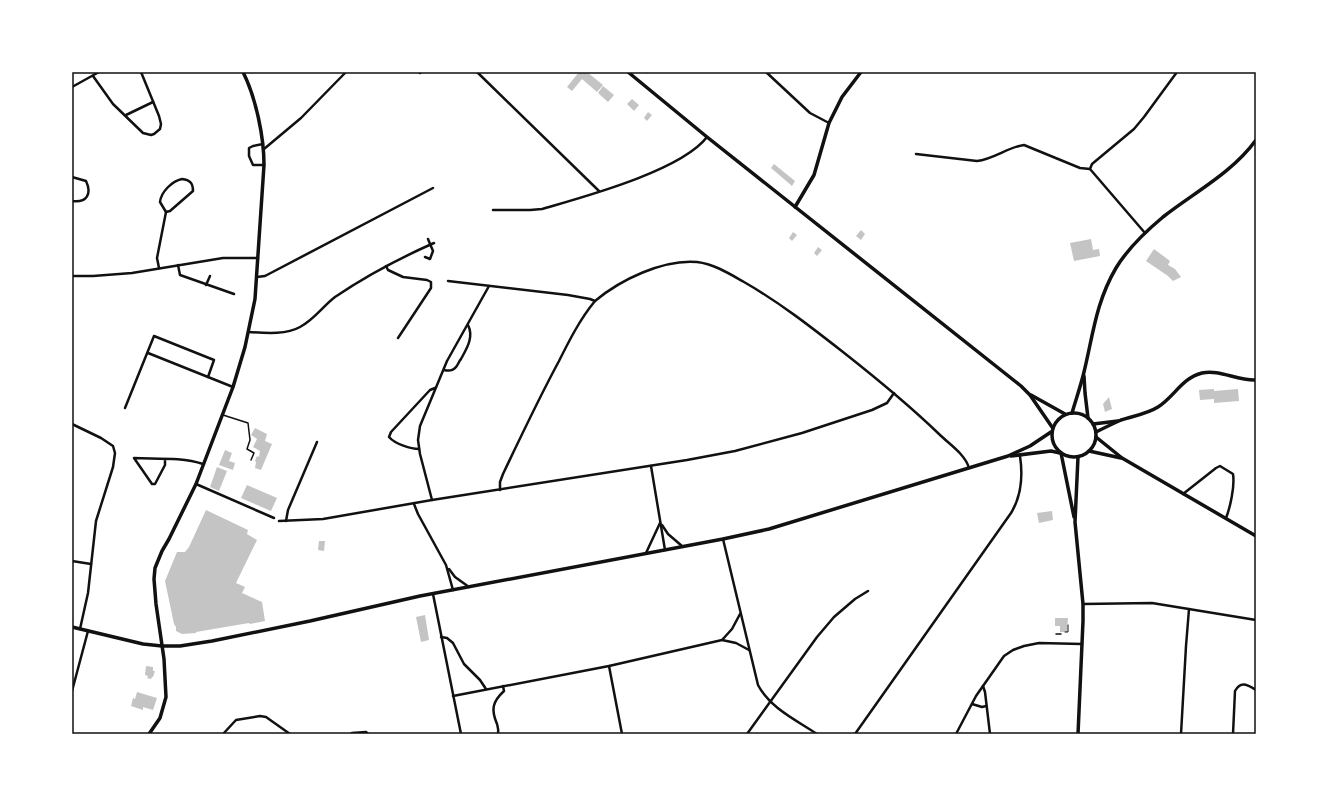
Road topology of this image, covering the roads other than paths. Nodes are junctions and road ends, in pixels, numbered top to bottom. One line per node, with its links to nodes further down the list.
1 (99, 72): 10 (street)
2 (141, 72): 12 (street)
3 (243, 72): 17 (main road)
4 (346, 72): 18 (street)
5 (477, 72): 24 (street)
6 (628, 72): 15 (main road)
7 (766, 72): 14 (street)
8 (861, 72): 14 (main road)
9 (1177, 72): 21 (street)
10 (93, 76): 11 (street); 13 (street)
11 (72, 86)
12 (153, 102): 13 (street); 13 (street)
13 (126, 115)
14 (829, 123): 26 (main road)
15 (707, 137): 24 (street); 26 (main road)
16 (1256, 140): 29 (main road)
17 (264, 144): 18 (main road); 20 (street)
18 (264, 149): 20 (main road)
19 (916, 154): 21 (street)
20 (264, 166): 34 (main road)
21 (1090, 169): 29 (street)
22 (72, 177): 25 (street)
23 (433, 188): 40 (street)
24 (599, 191): 27 (street)
25 (72, 201)
26 (795, 207): 57 (main road)
27 (493, 210)
28 (166, 212): 28 (street); 37 (street)
29 (1145, 234): 51 (main road)
30 (428, 239): 32 (street)
31 (434, 243): 32 (street)
32 (430, 244): 33 (street); 36 (street)
33 (425, 257)
34 (258, 258): 35 (street); 40 (main road)
35 (178, 265): 37 (street); 42 (street)
36 (386, 266): 47 (street); 48 (street)
37 (159, 268): 38 (street)
38 (72, 276)
39 (210, 276): 42 (street)
40 (257, 277): 47 (main road)
41 (448, 281): 43 (street)
42 (206, 285): 44 (street)
43 (489, 286): 45 (street); 46 (street)
44 (234, 294)
45 (595, 301): 56 (street); 83 (street)
46 (468, 324): 50 (street); 50 (street)
47 (249, 332): 54 (main road)
48 (398, 338)
49 (148, 353): 52 (street); 52 (street); 58 (street)
50 (444, 370): 55 (street)
51 (1084, 371): 59 (main road); 62 (main road)
52 (208, 377): 54 (street)
53 (1256, 380): 63 (main road)
54 (233, 387): 61 (main road)
55 (436, 388): 70 (street); 70 (street)
56 (894, 393): 80 (street); 81 (street)
57 (1030, 395): 60 (main road); 66 (main road)
58 (125, 408)
59 (1072, 412): 60 (main road); 62 (main road)
60 (1065, 414): 66 (main road)
61 (222, 415): 78 (lane); 79 (main road)
62 (1088, 418): 65 (main road)
63 (1121, 420): 65 (main road); 67 (main road)
64 (72, 424): 99 (street)
65 (1093, 424): 67 (main road)
66 (1052, 429): 72 (main road); 73 (main road)
67 (1096, 432): 68 (main road)
68 (1096, 437): 71 (main road); 76 (main road)
69 (317, 442): 90 (street)
70 (419, 449): 85 (street)
71 (1089, 451): 75 (main road); 76 (main road)
72 (1060, 453): 74 (main road); 75 (main road); 91 (main road)
73 (1008, 456): 74 (main road); 81 (main road)
74 (1020, 456): 139 (street)
75 (1078, 457): 91 (main road)
76 (1122, 458): 84 (main road)
77 (165, 459): 77 (street); 79 (street)
78 (251, 460)
79 (203, 464): 82 (main road)
80 (651, 466): 83 (street); 92 (street)
81 (969, 468): 94 (main road)
82 (196, 484): 87 (street); 117 (main road)
83 (500, 490): 85 (street)
84 (1183, 494): 88 (main road); 88 (street)
85 (432, 500): 86 (street)
86 (414, 504): 90 (street); 100 (street)
87 (274, 518)
88 (1226, 518): 93 (main road)
89 (279, 521): 90 (street)
90 (286, 521)
91 (1075, 522): 105 (main road)
92 (660, 523): 95 (street); 96 (street); 97 (street)
93 (1256, 536)
94 (723, 540): 95 (main road); 107 (street)
95 (682, 546): 96 (main road)
96 (665, 550): 97 (main road)
97 (646, 553): 101 (main road)
98 (72, 561): 99 (street)
99 (91, 564): 110 (street)
100 (446, 565): 101 (street); 102 (street)
101 (469, 587): 102 (main road)
102 (453, 590): 104 (main road)
103 (868, 591): 126 (street)
104 (433, 594): 114 (street); 117 (main road)
105 (1083, 604): 106 (street); 116 (main road)
106 (1189, 609): 108 (street); 143 (street)
107 (740, 614): 115 (street); 118 (street)
108 (1256, 620)
109 (72, 627): 110 (main road)
110 (80, 629): 111 (main road)
111 (88, 631): 117 (main road); 124 (street)
112 (1056, 634): 113 (lane)
113 (1061, 634)
114 (441, 637): 122 (street); 125 (street)
115 (722, 640): 118 (street); 119 (street)
116 (1082, 644): 121 (street); 142 (main road)
117 (162, 646): 129 (main road)
118 (749, 650): 126 (street)
119 (609, 666): 120 (street); 136 (street)
120 (503, 686): 122 (street); 135 (street)
121 (983, 686): 127 (street); 128 (street)
122 (486, 689): 125 (street)
123 (1256, 690): 144 (street)
124 (72, 691)
125 (454, 696): 134 (street)
126 (770, 703): 137 (street); 138 (street)
127 (972, 704): 128 (street); 140 (street)
128 (986, 706): 141 (street)
129 (149, 734)
130 (223, 734): 131 (street)
131 (290, 734)
132 (351, 734): 133 (street)
133 (368, 734)
134 (461, 734)
135 (498, 734)
136 (622, 734)
137 (747, 734)
138 (816, 734)
139 (855, 734)
140 (956, 734)
141 (990, 734)
142 (1078, 734)
143 (1181, 734)
144 (1233, 734)

